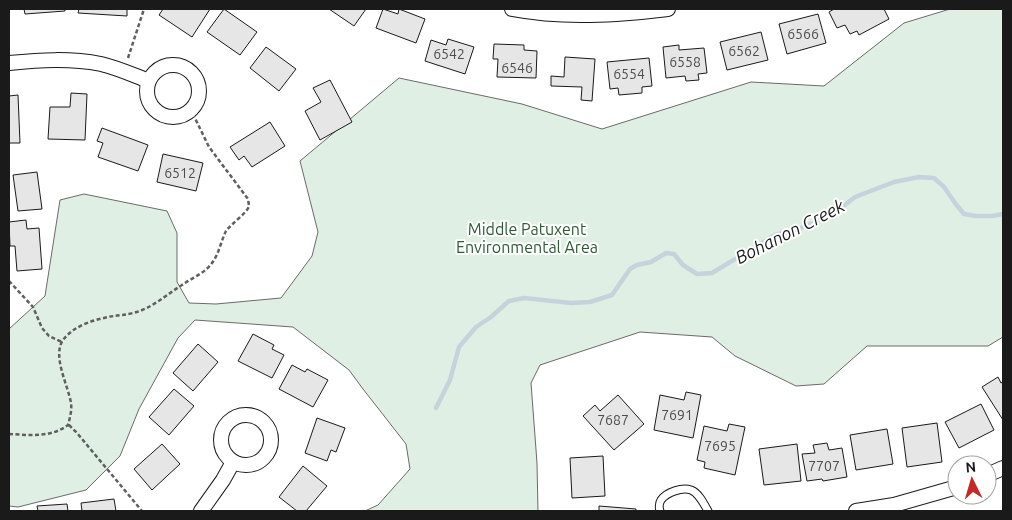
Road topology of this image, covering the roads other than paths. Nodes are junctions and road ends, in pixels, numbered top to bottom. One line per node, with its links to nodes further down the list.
1 (512, 9): 2 (street)
2 (668, 9)
3 (9, 63): 4 (street)
4 (149, 81): 4 (street)
5 (233, 462): 8 (street)
6 (947, 491): 7 (street)
7 (895, 508): 11 (street)
8 (201, 511)
9 (660, 511): 10 (lane)
10 (708, 511)
11 (856, 511)

